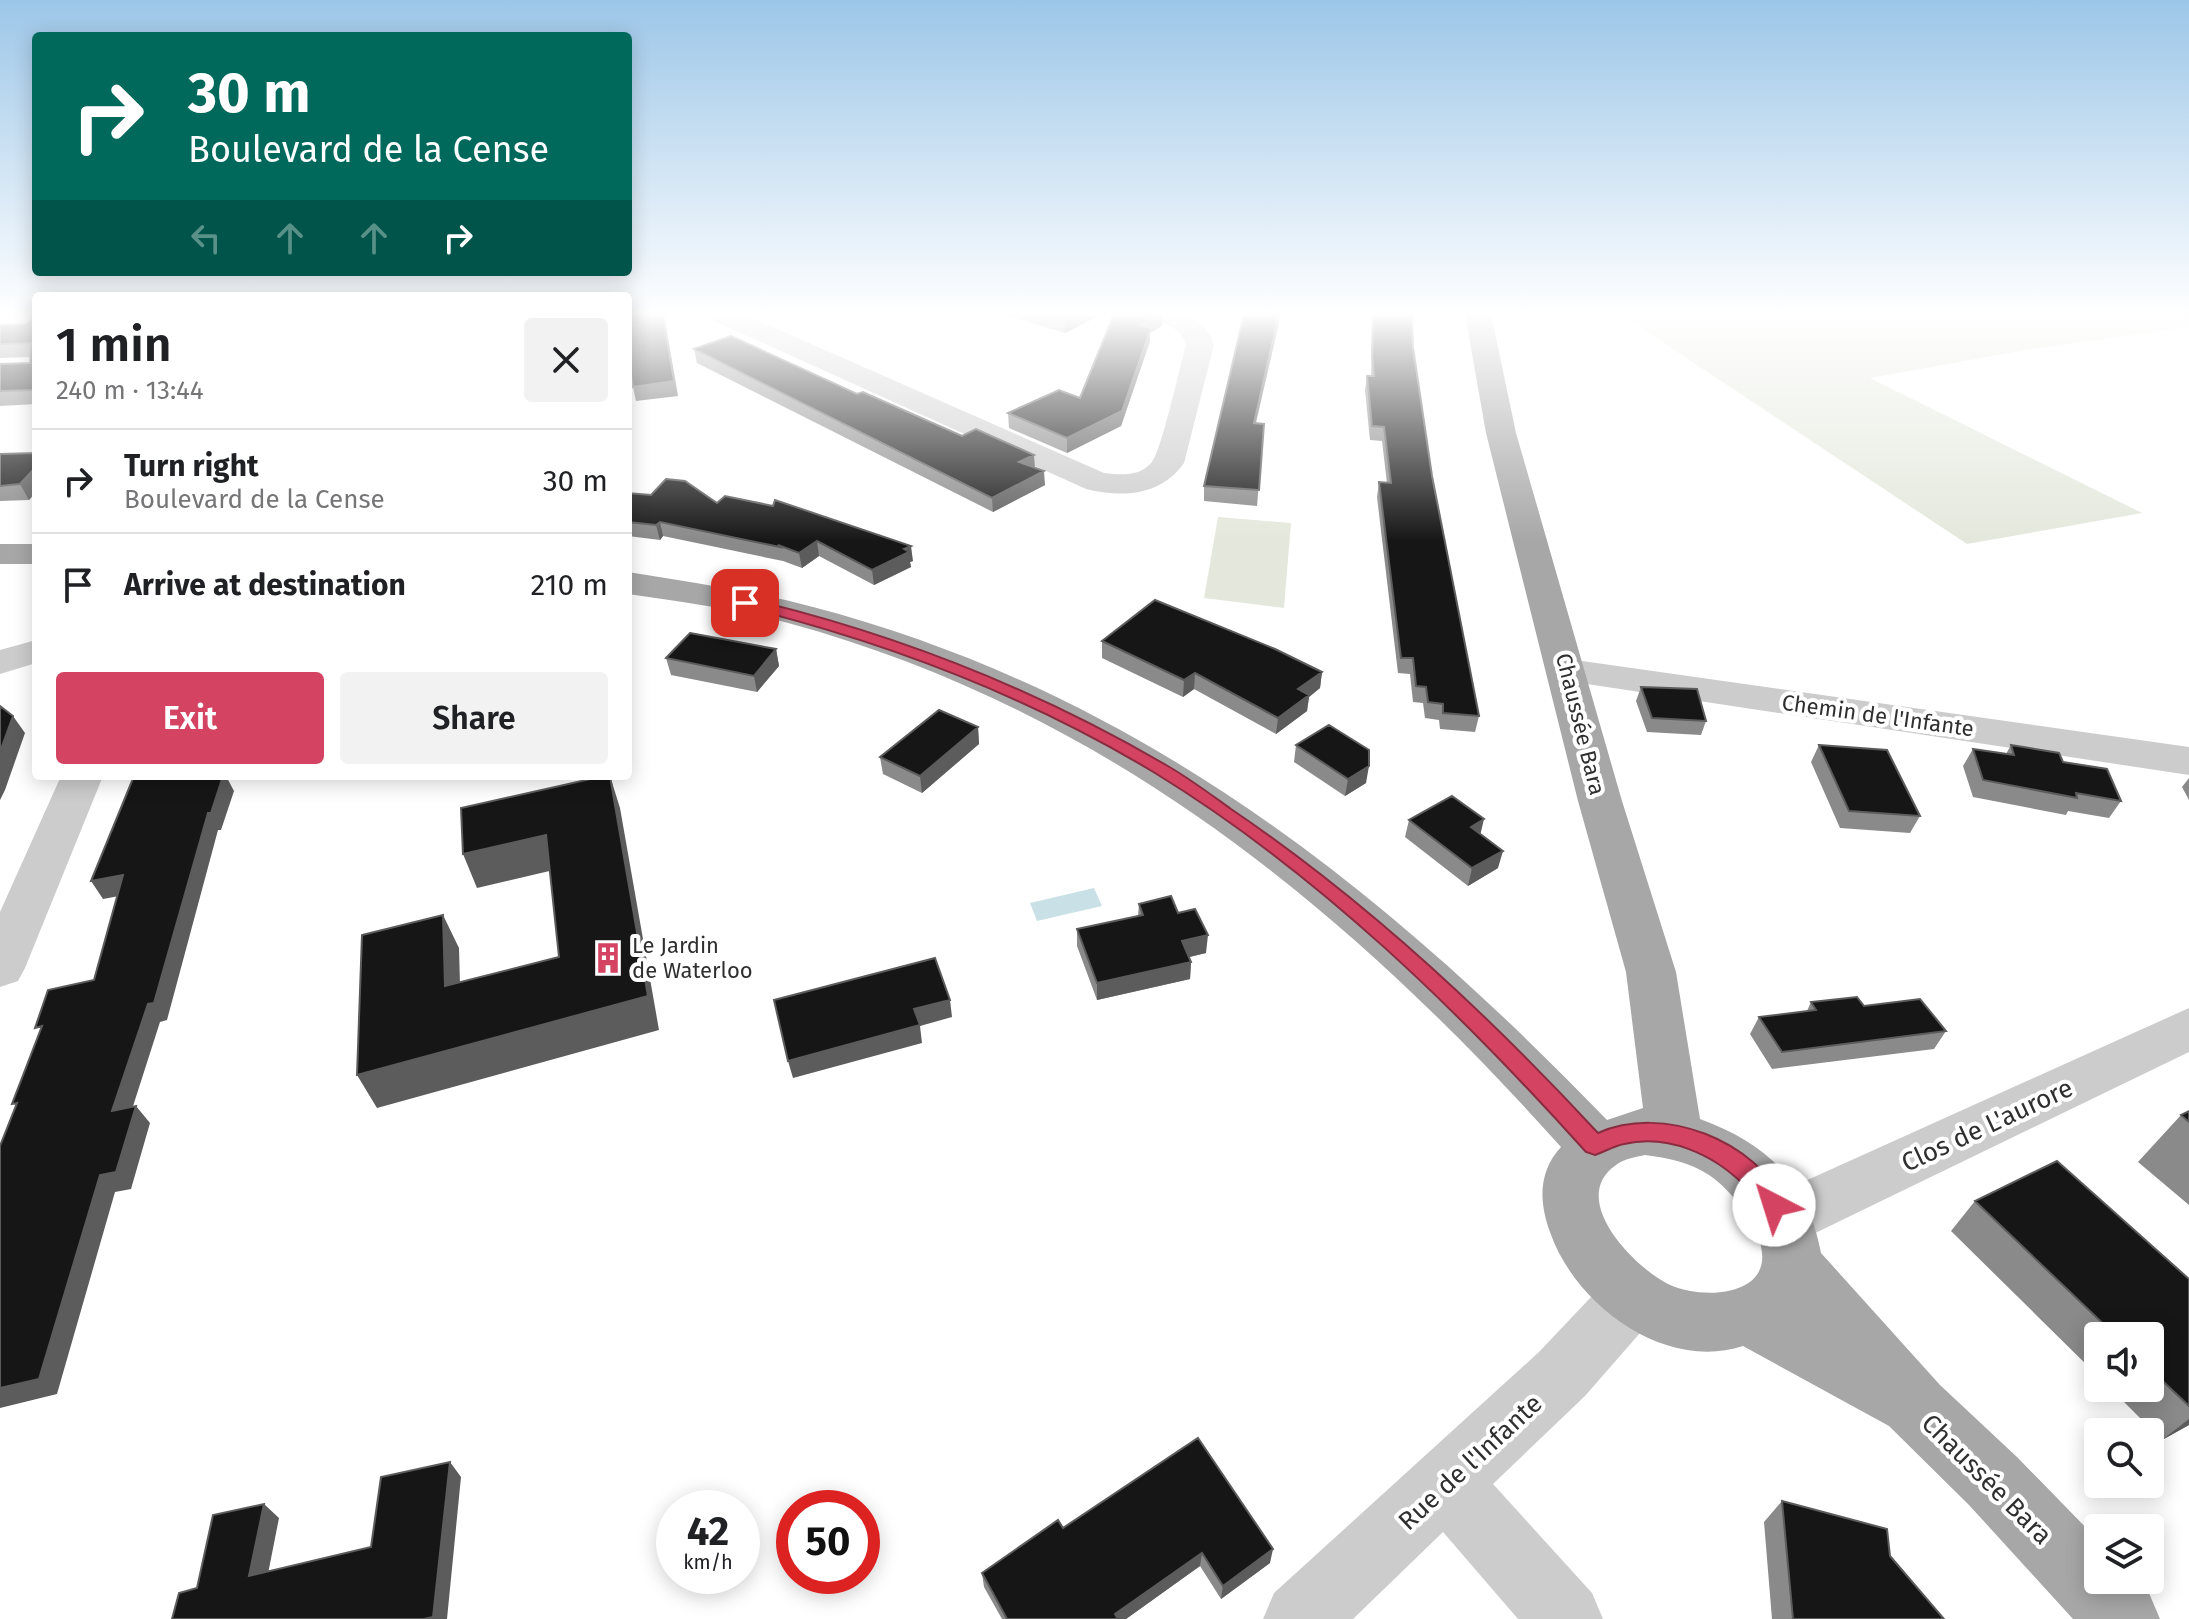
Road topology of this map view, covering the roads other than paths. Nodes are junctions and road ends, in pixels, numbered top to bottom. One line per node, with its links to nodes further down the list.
1 (890, 390): 2 (street)
2 (1188, 390)
3 (1493, 390): 9 (main road, Chaussée Bara)
4 (0, 554): 5 (main road)
5 (32, 554)
6 (632, 584): 15 (main road)
7 (32, 652): 8 (street)
8 (0, 662)
9 (1568, 671): 10 (street, Chemin de l'Infante); 14 (main road, Chaussée Bara)
10 (2189, 761)
11 (80, 780): 12 (street)
12 (0, 968)
13 (2189, 1029): 16 (street, Clos de L'aurore)
14 (1674, 1134): 15 (main road); 16 (main road)
15 (1595, 1145): 17 (main road)
16 (1788, 1242): 18 (main road); 19 (main road, Chaussée Bara)
17 (1632, 1297): 18 (main road); 20 (street, Rue de l'Infante)
18 (1752, 1317): 19 (main road, Chaussée Bara)
19 (1917, 1408): 23 (main road, Chaussée Bara)
20 (1447, 1484): 21 (street, Rue de l'Infante); 22 (street)
21 (1300, 1619)
22 (1566, 1619)
23 (2123, 1619)

